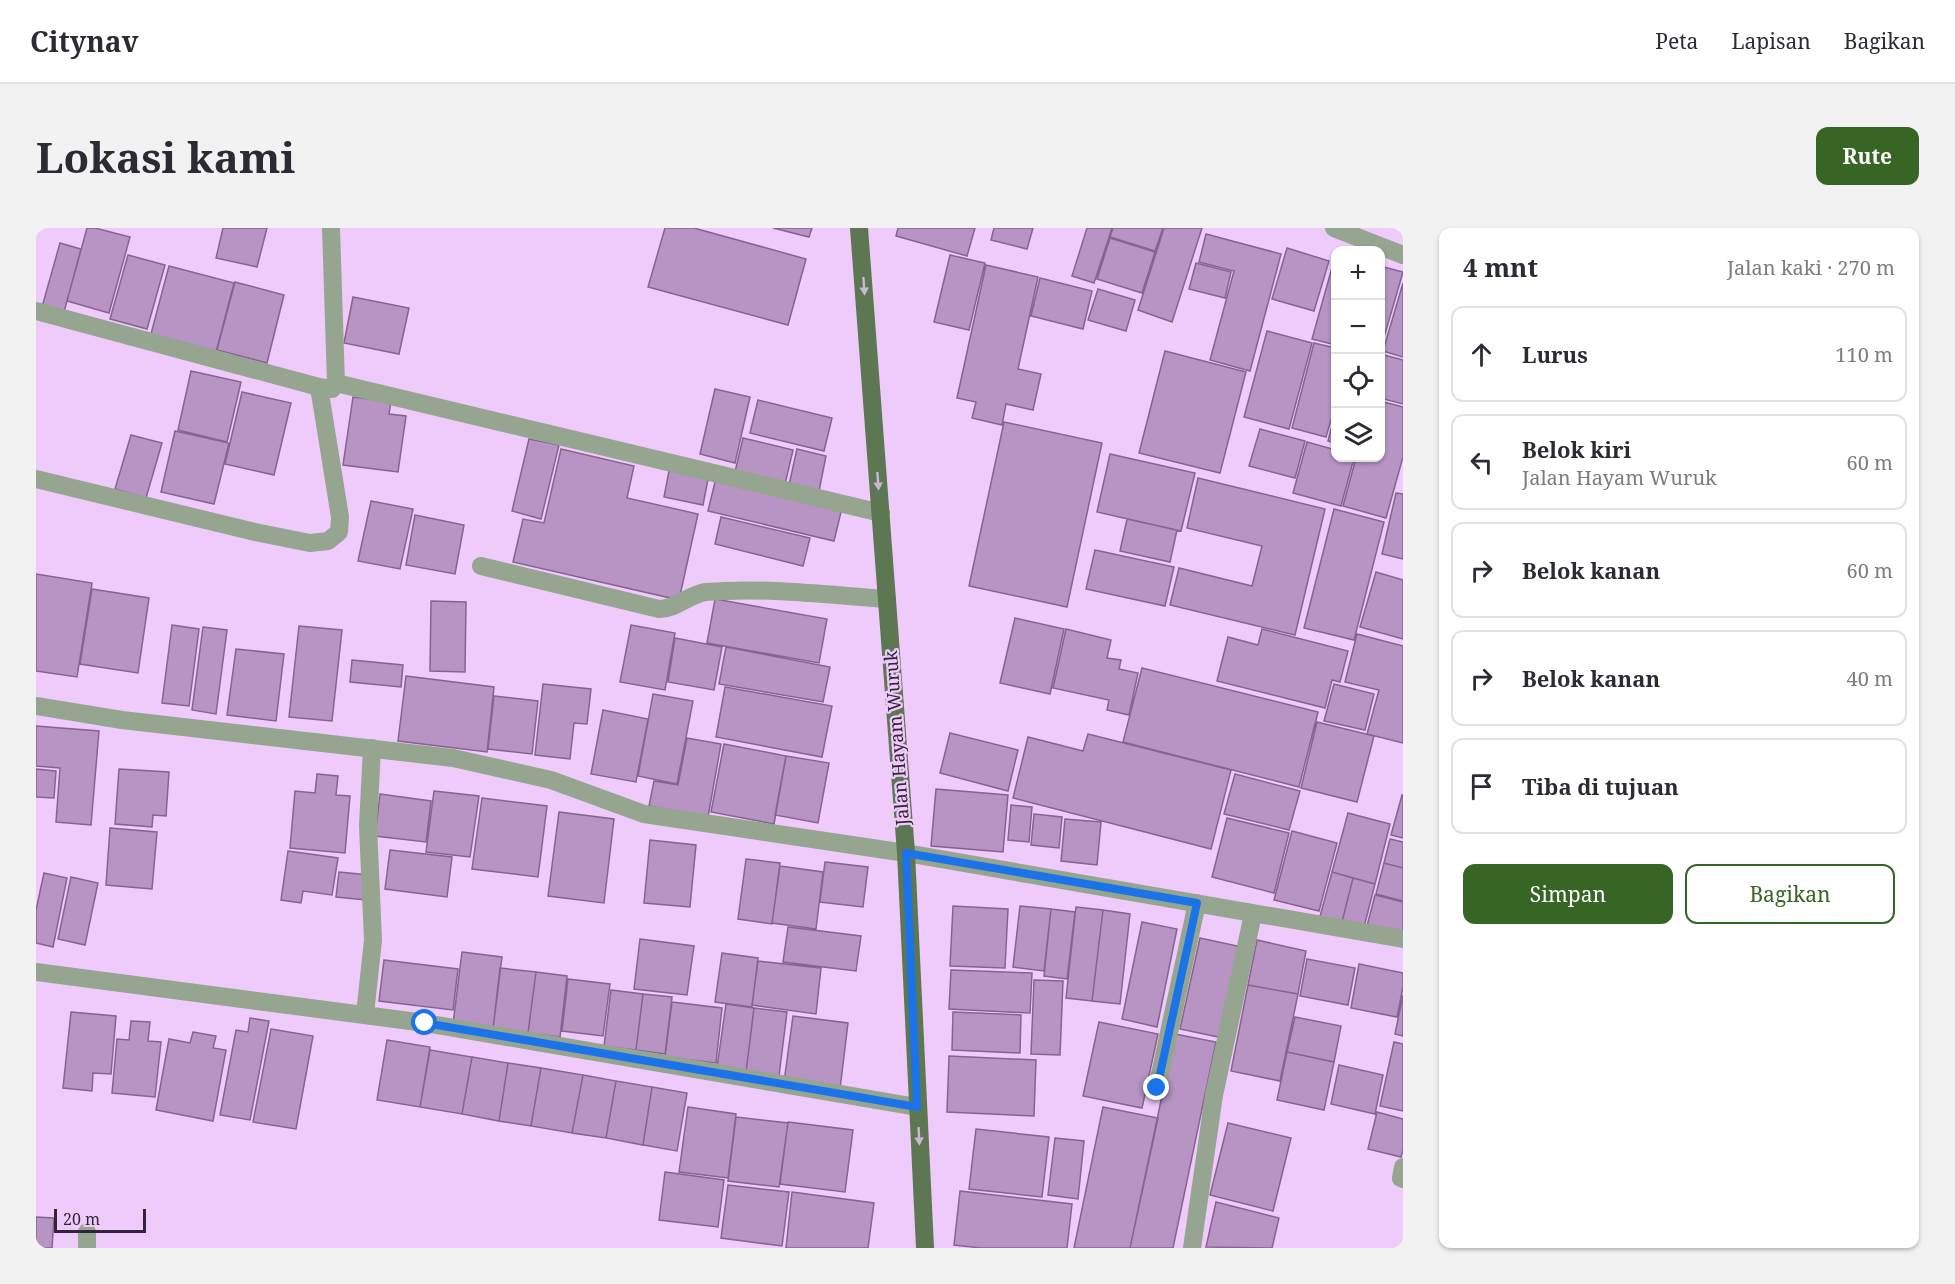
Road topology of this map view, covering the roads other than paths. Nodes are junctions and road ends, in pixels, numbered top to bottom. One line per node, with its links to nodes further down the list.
1 (332, 228): 6 (street)
2 (859, 228): 8 (main road, Jalan Hayam Wuruk, one-way to 8)
3 (1334, 228): 4 (street)
4 (1403, 255)
5 (36, 311): 6 (street)
6 (327, 385): 7 (street); 8 (street)
7 (36, 479)
8 (881, 513): 10 (main road, Jalan Hayam Wuruk)
9 (481, 566): 10 (street)
10 (887, 599): 13 (main road, Jalan Hayam Wuruk)
11 (36, 706): 12 (street)
12 (372, 747): 13 (street); 18 (street)
13 (906, 853): 14 (street); 20 (main road, Jalan Hayam Wuruk)
14 (1197, 903): 15 (street); 19 (street)
15 (1253, 914): 16 (street); 24 (street)
16 (1403, 939)
17 (36, 972): 18 (street)
18 (365, 1014): 20 (street)
19 (1157, 1088)
20 (917, 1107): 23 (main road, Jalan Hayam Wuruk, one-way to 23)
21 (1403, 1167): 22 (street)
22 (1403, 1179)
23 (925, 1248)
24 (1192, 1248)

